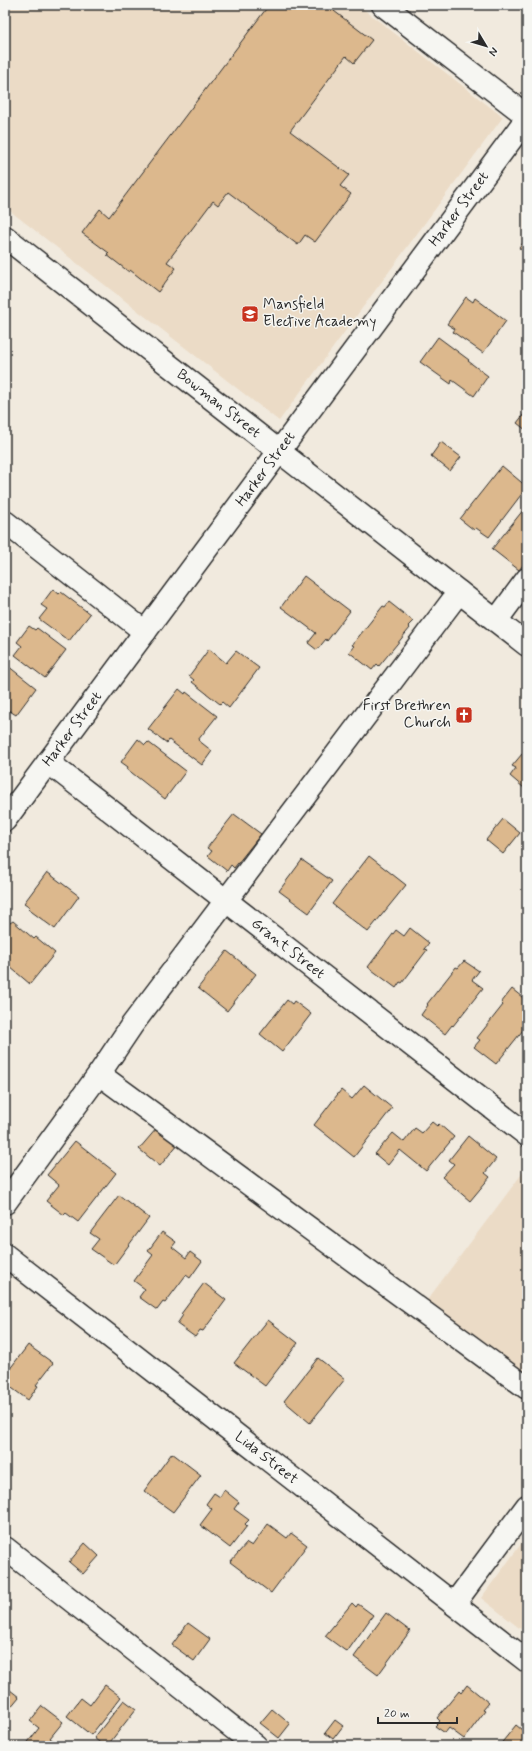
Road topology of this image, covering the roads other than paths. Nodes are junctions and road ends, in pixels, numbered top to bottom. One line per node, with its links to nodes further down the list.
1 (383, 5): 2 (street)
2 (527, 117): 4 (street, Harker Street)
3 (5, 237): 4 (street, Bowman Street)
4 (280, 450): 7 (street, Bowman Street); 9 (street, Harker Street)
5 (5, 522): 9 (street)
6 (527, 580): 8 (street)
7 (459, 592): 8 (street, Bowman Street); 13 (street)
8 (496, 621): 10 (street, Bowman Street)
9 (145, 632): 11 (street, Harker Street)
10 (527, 645)
11 (48, 762): 12 (street, Harker Street); 13 (street, Grant Street)
12 (5, 820)
13 (226, 900): 14 (street); 15 (street, Grant Street)
14 (99, 1074): 16 (street); 18 (street)
15 (527, 1135)
16 (5, 1203)
17 (5, 1255): 21 (street, Lida Street)
18 (527, 1388)
19 (527, 1506): 21 (street)
20 (5, 1548): 23 (street)
21 (454, 1604): 22 (street, Lida Street)
22 (527, 1661)
23 (256, 1746)

